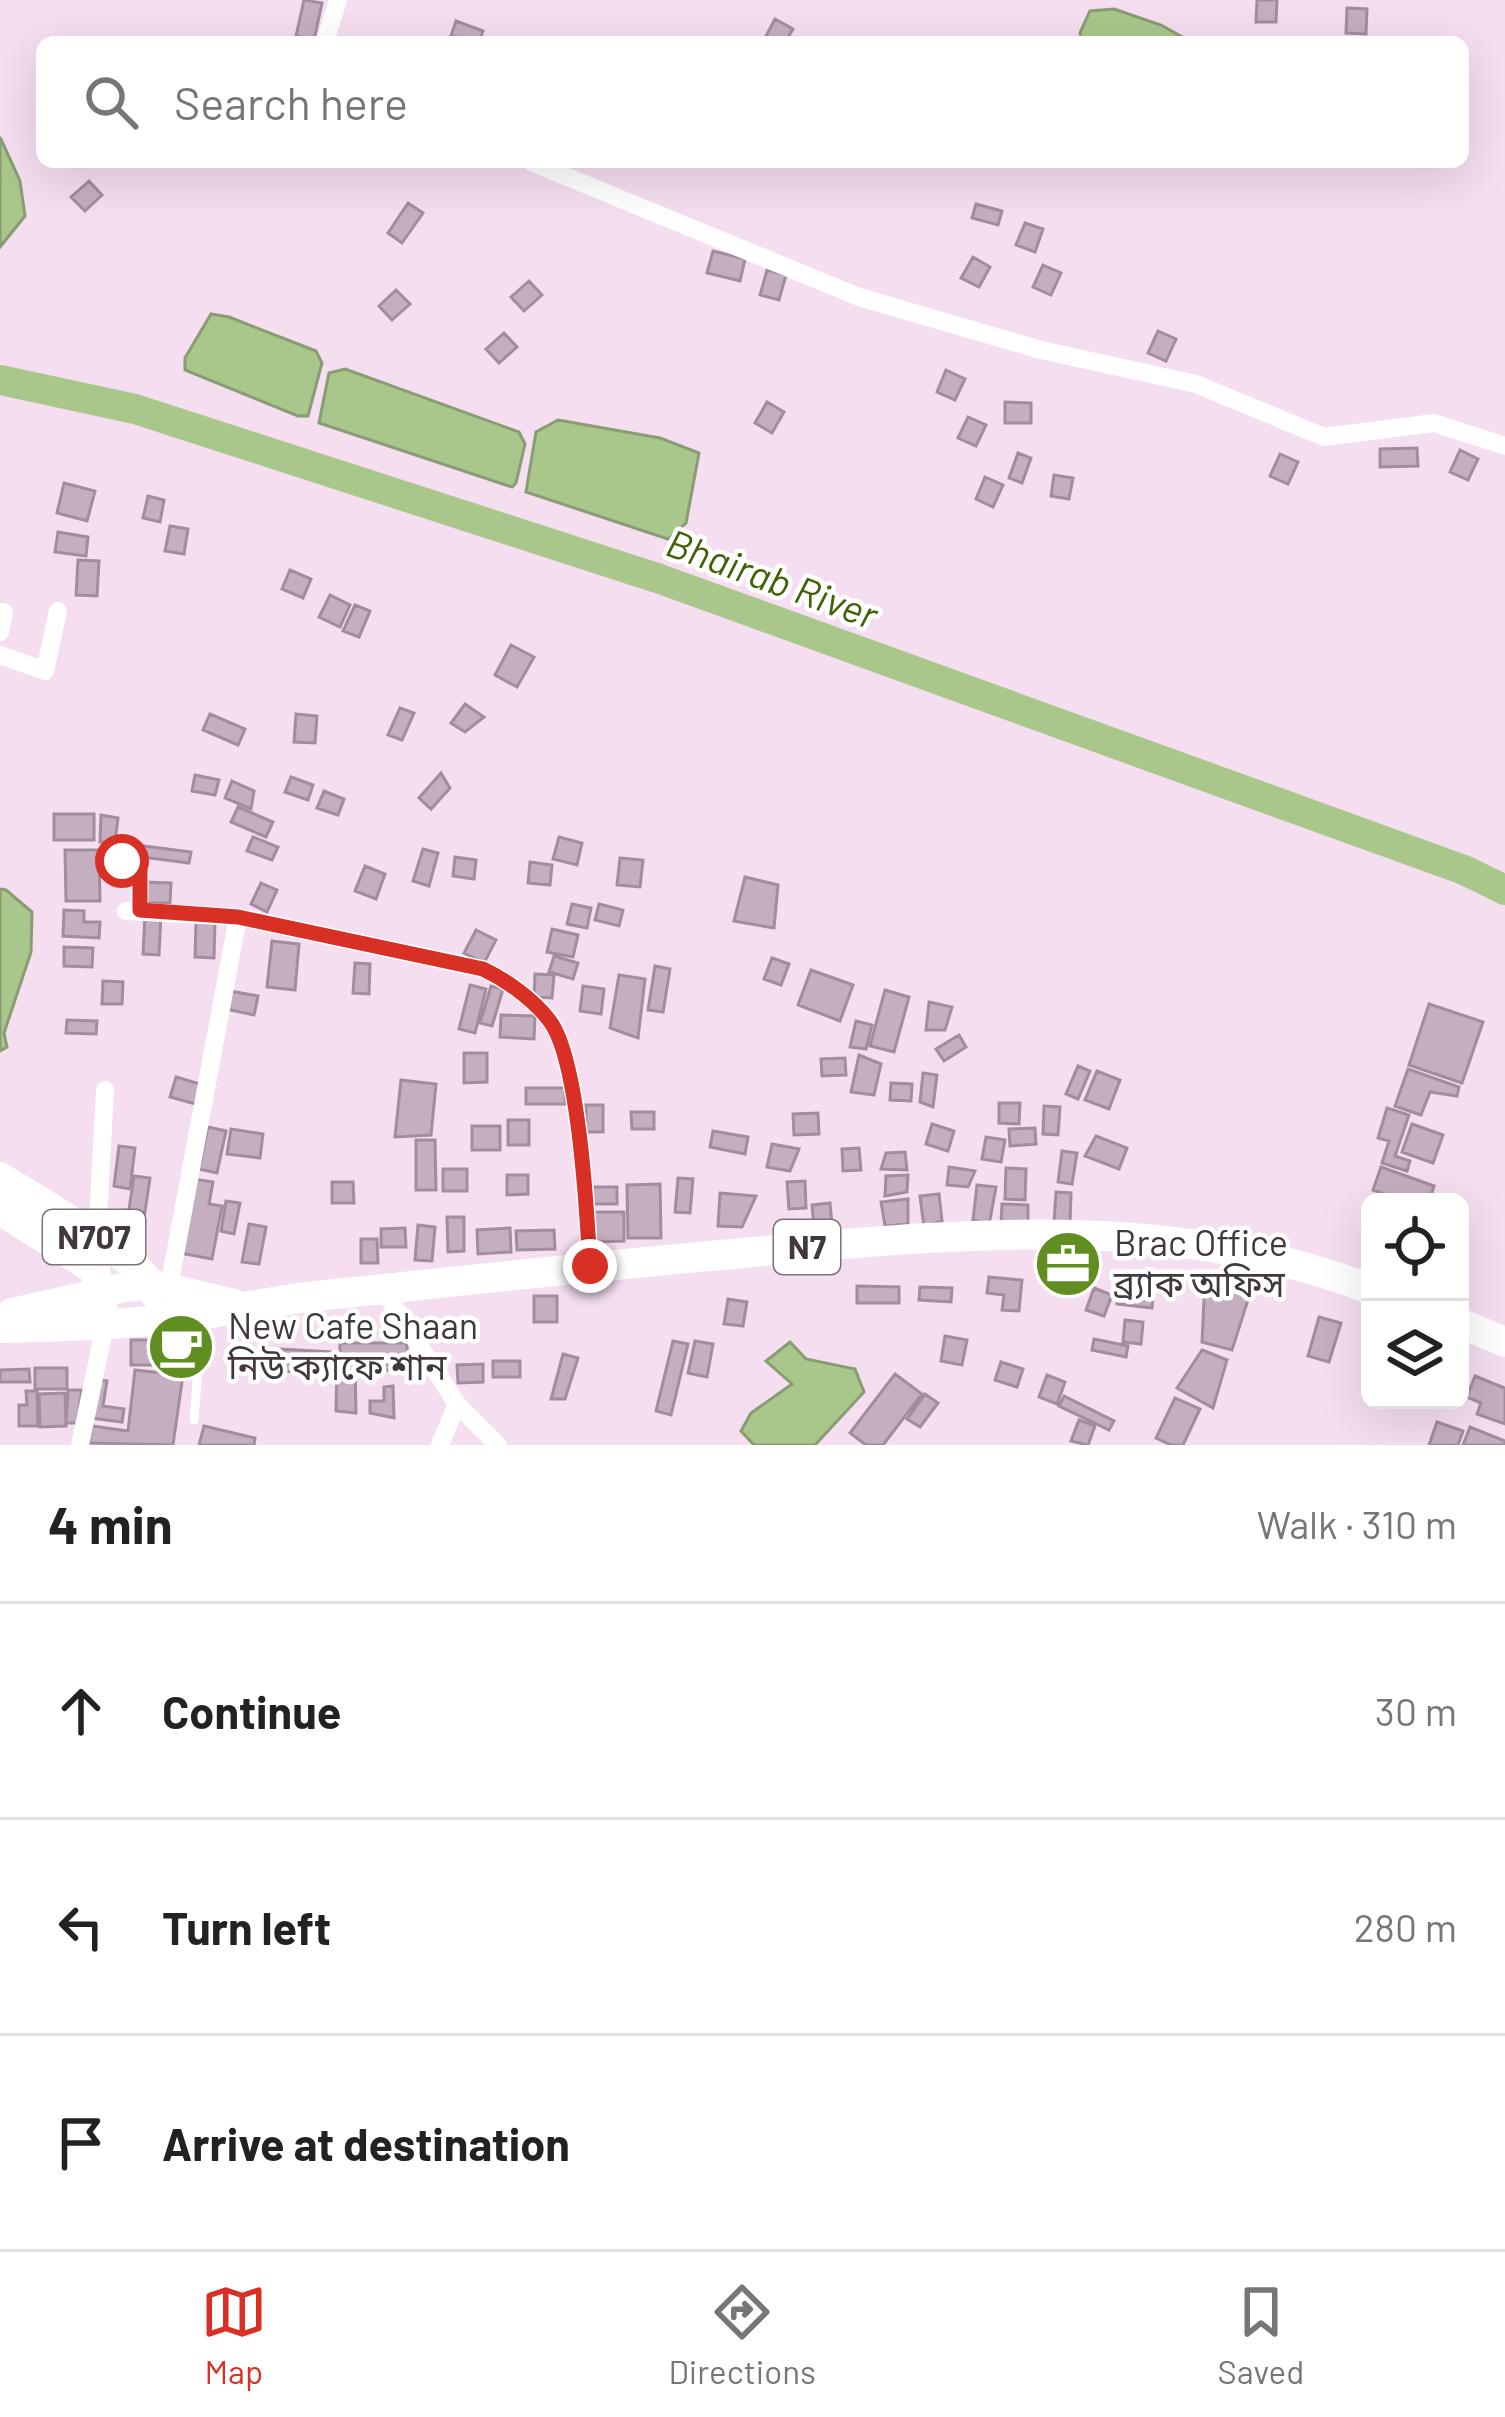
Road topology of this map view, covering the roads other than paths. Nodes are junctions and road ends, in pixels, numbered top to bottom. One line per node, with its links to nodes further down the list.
1 (338, 0): 2 (street)
2 (327, 36)
3 (546, 168): 4 (street)
4 (1505, 446)
5 (58, 611): 8 (street)
6 (0, 612): 7 (street)
7 (0, 632)
8 (0, 656)
9 (122, 861): 10 (street)
10 (238, 917): 15 (street); 17 (street)
11 (105, 1090): 14 (street)
12 (0, 1177): 14 (highway, N707)
13 (0, 1210): 19 (highway, N707)
14 (97, 1239): 17 (highway, N707)
15 (590, 1266): 16 (highway, N7); 18 (highway, N7)
16 (1361, 1285)
17 (161, 1286): 19 (highway, N7); 20 (highway, N7); 23 (highway, N707)
18 (384, 1291): 20 (highway, N7); 28 (street)
19 (100, 1293): 22 (highway, N7); 24 (highway, N707)
20 (240, 1305): 21 (highway, N7)
21 (203, 1314): 23 (highway, N7); 29 (lane)
22 (0, 1316)
23 (159, 1319): 24 (highway, N7)
24 (105, 1324): 26 (highway, N7); 30 (street)
25 (1469, 1327): 27 (highway)
26 (0, 1328)
27 (1505, 1342)
28 (457, 1404): 31 (street); 32 (street)
29 (194, 1420)
30 (80, 1445)
31 (440, 1445)
32 (498, 1445)

